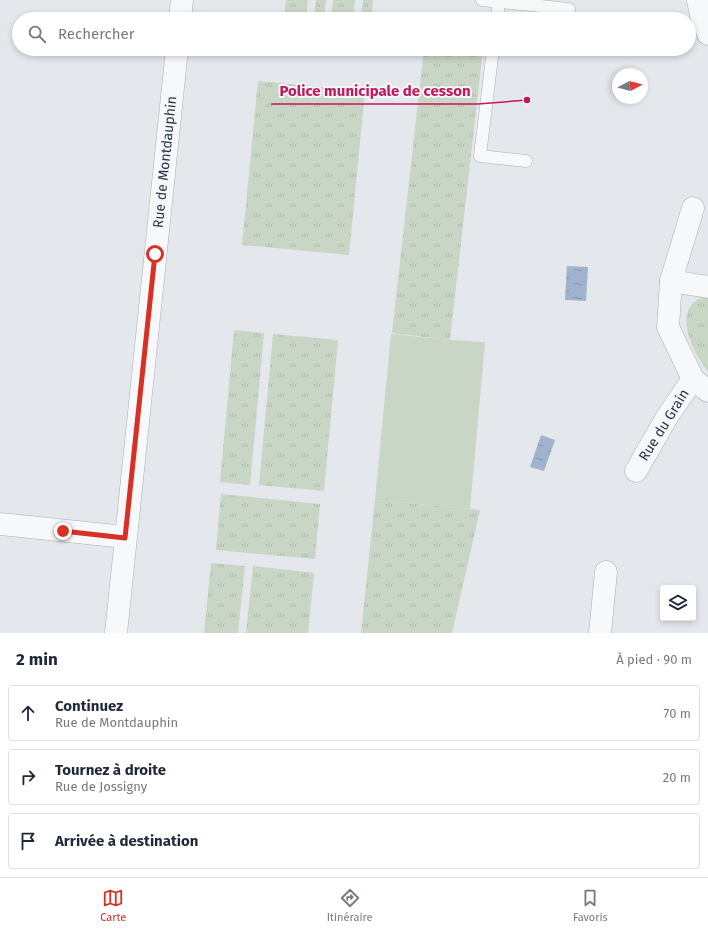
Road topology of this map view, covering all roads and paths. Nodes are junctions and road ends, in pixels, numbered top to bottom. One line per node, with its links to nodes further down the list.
1 (182, 0): 6 (street)
2 (482, 0): 4 (lane)
3 (698, 0): 8 (street)
4 (499, 1): 5 (lane); 7 (lane)
5 (569, 9)
6 (181, 12)
7 (498, 12)
8 (708, 34)
9 (176, 56): 18 (street, Rue de Montdauphin)
10 (492, 56): 11 (lane)
11 (526, 161)
12 (694, 208): 13 (street, Rue du Grain)
13 (671, 281): 14 (street); 15 (street, Rue du Grain)
14 (708, 287)
15 (701, 385): 16 (street, Rue du Grain)
16 (636, 471)
17 (0, 524): 18 (street)
18 (125, 538): 20 (street, Rue de Montdauphin)
19 (606, 572): 21 (street)
20 (116, 633)
21 (600, 633)

